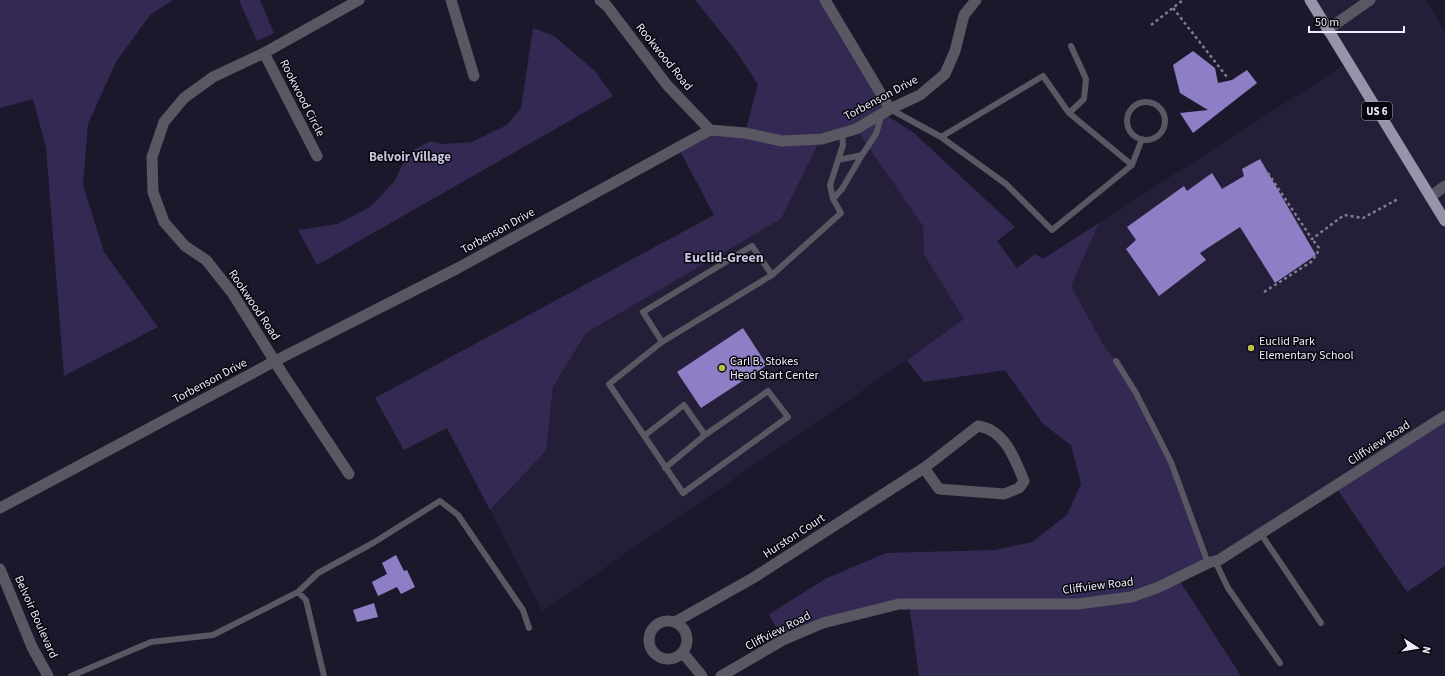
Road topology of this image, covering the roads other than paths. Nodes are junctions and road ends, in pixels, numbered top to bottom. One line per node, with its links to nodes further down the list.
1 (359, 0): 10 (street, Rookwood Road)
2 (451, 0): 11 (street)
3 (600, 0): 14 (street, Rookwood Road)
4 (825, 0): 12 (street)
5 (976, 0): 12 (street, Torbenson Drive)
6 (1310, 0): 8 (main road, US 6)
7 (1370, 0): 8 (street)
8 (1327, 30): 23 (main road, US 6)
9 (1071, 46): 13 (lane)
10 (264, 53): 19 (street, Rookwood Circle); 28 (street, Rookwood Road)
11 (474, 76)
12 (886, 111): 15 (street, Torbenson Drive); 16 (lane); 18 (lane)
13 (1069, 113): 16 (lane); 21 (lane)
14 (710, 130): 15 (street, Torbenson Drive); 28 (street, Torbenson Drive)
15 (842, 133): 20 (lane)
16 (941, 137): 21 (lane)
17 (1142, 139): 17 (lane); 21 (lane)
18 (862, 155): 20 (lane); 24 (lane)
19 (317, 156)
20 (838, 160): 24 (lane)
21 (1132, 165)
22 (1445, 186): 23 (street)
23 (1430, 197): 25 (main road, US 6)
24 (833, 199): 26 (lane)
25 (1445, 221)
26 (772, 275): 27 (lane); 27 (lane)
27 (662, 342): 32 (lane)
28 (275, 361): 35 (street, Rookwood Road); 36 (street, Torbenson Drive)
29 (1116, 361): 38 (lane)
30 (1445, 416): 37 (street, Cliffview Road)
31 (705, 435): 32 (lane); 33 (lane); 33 (lane)
32 (644, 436): 33 (lane)
33 (666, 468)
34 (924, 468): 34 (street, Hurston Court); 41 (street, Hurston Court)
35 (349, 474)
36 (0, 508)
37 (1261, 534): 38 (street, Cliffview Road); 42 (lane)
38 (1212, 562): 45 (lane); 50 (street, Cliffview Road)
39 (0, 569): 46 (street, Belvoir Boulevard)
40 (298, 592): 43 (lane); 47 (lane); 48 (lane)
41 (676, 622): 44 (street); 44 (street, Hurston Court)
42 (1321, 623)
43 (530, 628)
44 (683, 653): 49 (street)
45 (1280, 663)
46 (48, 676)
47 (71, 676)
48 (324, 676)
49 (702, 676)
50 (722, 676)

